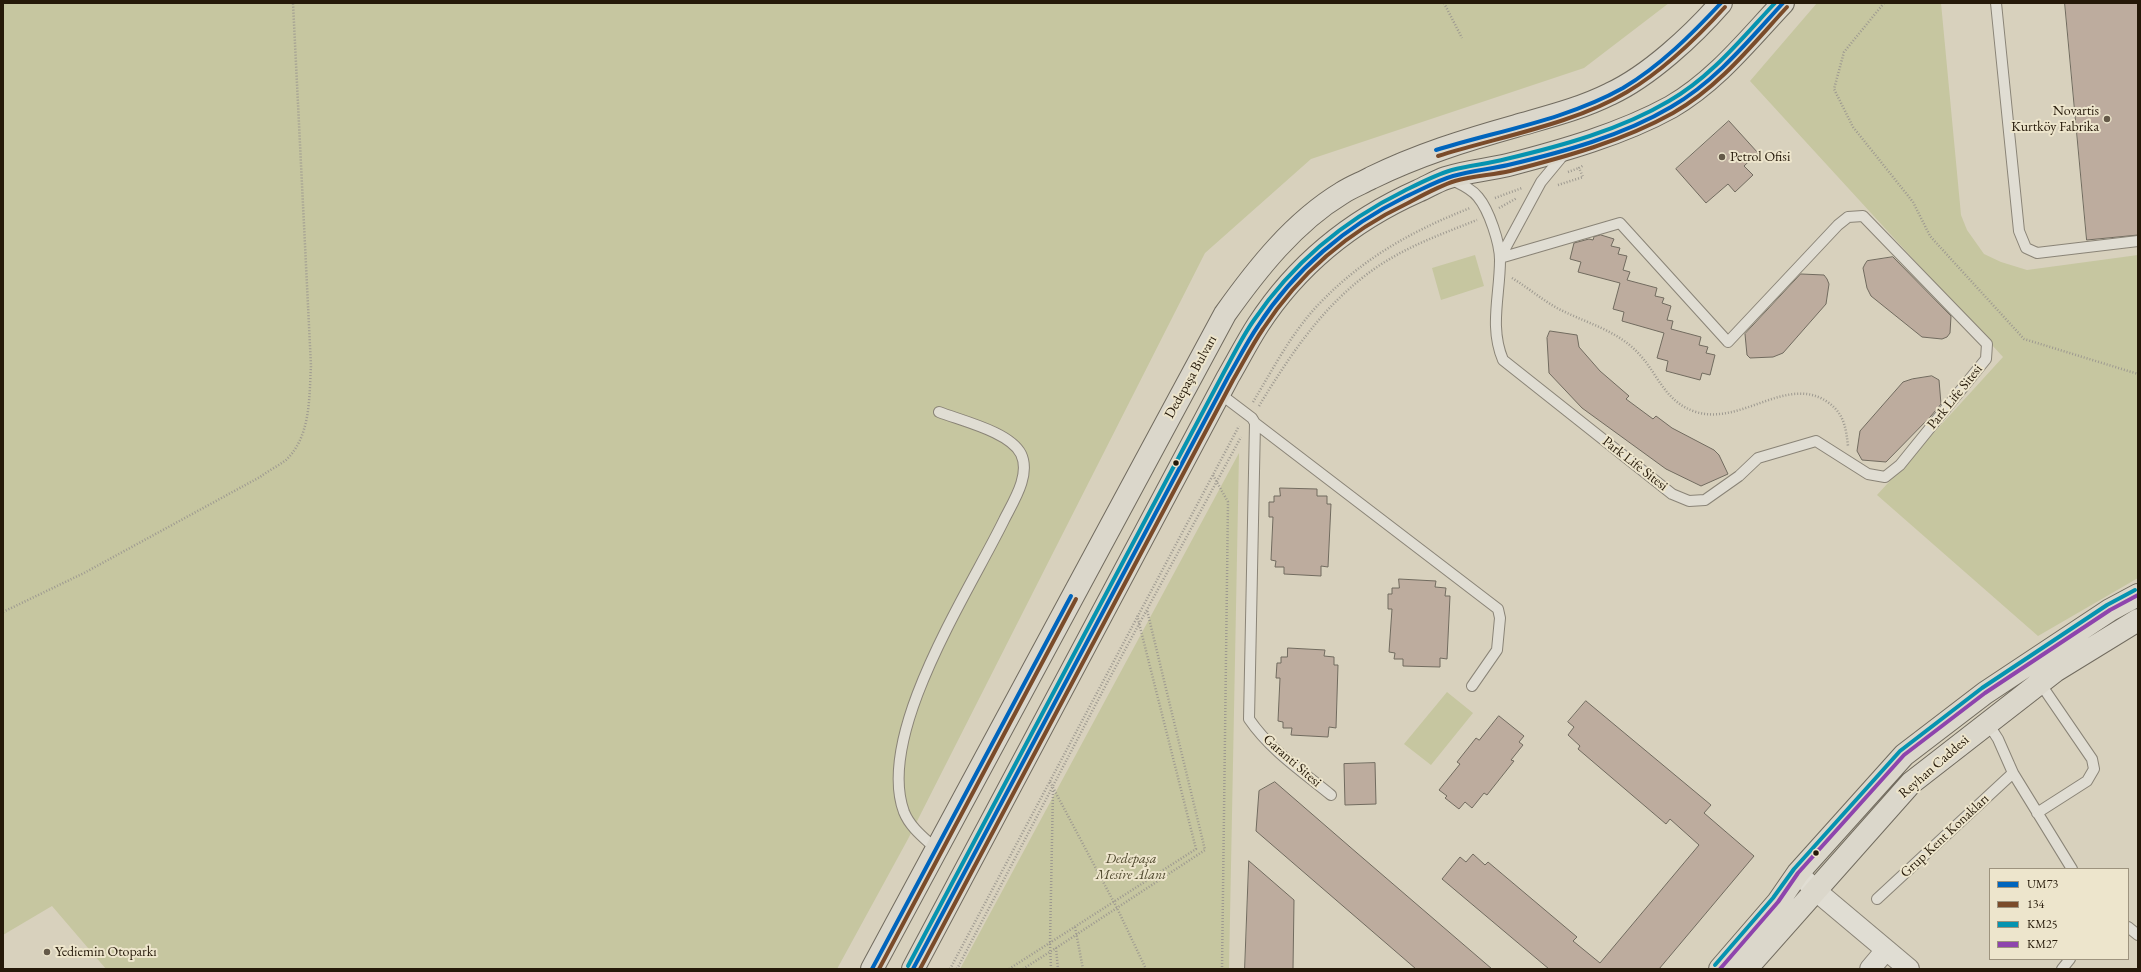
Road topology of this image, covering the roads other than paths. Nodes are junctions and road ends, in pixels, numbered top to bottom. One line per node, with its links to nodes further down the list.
1 (1721, 3): 19 (main road, Dedepaşa Bulvarı)
2 (1783, 3): 4 (main road)
3 (1996, 3): 6 (lane)
4 (1568, 149): 5 (main road); 7 (lane)
5 (1447, 178): 7 (lane); 8 (main road)
6 (2138, 241)
7 (1500, 258): 7 (lane, Park Life Sitesi)
8 (1219, 393): 10 (lane); 29 (main road)
9 (939, 412): 19 (lane)
10 (1251, 418): 14 (lane); 17 (lane, Garanti Sitesi)
11 (2138, 594): 21 (main road, Reyhan Caddesi)
12 (2138, 620): 13 (main road, Reyhan Caddesi)
13 (2040, 683): 15 (main road, Reyhan Caddesi); 18 (lane)
14 (1472, 686)
15 (1987, 722): 16 (lane); 22 (main road, Reyhan Caddesi)
16 (2013, 773): 18 (lane); 23 (lane, Grup Kent Konakları)
17 (1332, 795)
18 (2037, 813): 20 (lane)
19 (935, 848): 28 (main road, Dedepaşa Bulvarı)
20 (2071, 868)
21 (1798, 873): 22 (street); 30 (main road, Reyhan Caddesi)
22 (1815, 890): 26 (street); 31 (main road, Reyhan Caddesi)
23 (1877, 899)
24 (2129, 928): 25 (lane)
25 (2138, 935)
26 (1886, 950): 32 (street); 33 (street)
27 (2069, 960): 34 (lane)
28 (872, 969)
29 (913, 969)
30 (1720, 969)
31 (1746, 969)
32 (1870, 969)
33 (1909, 969)
34 (2062, 969)

